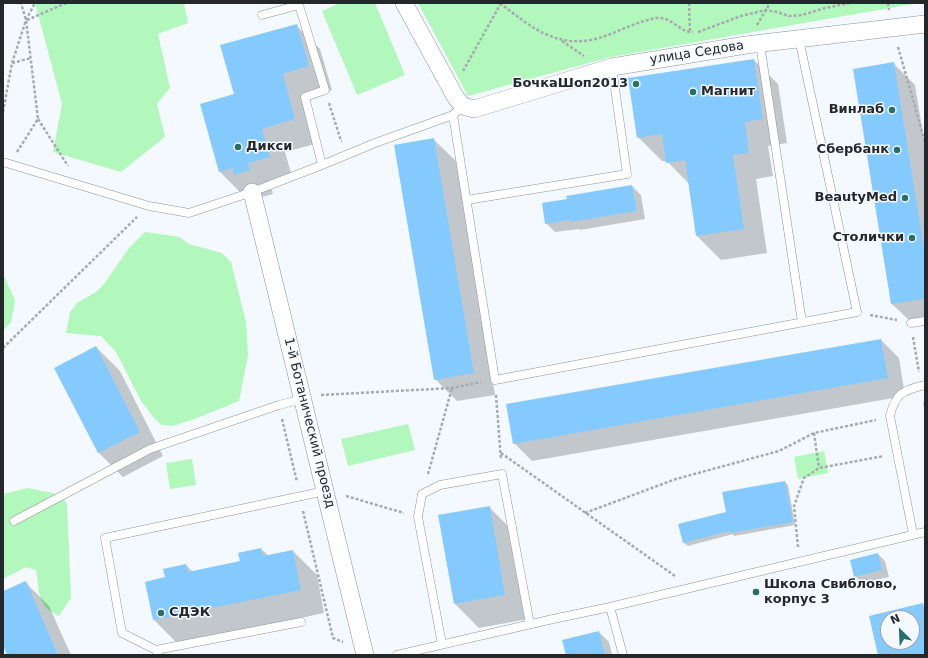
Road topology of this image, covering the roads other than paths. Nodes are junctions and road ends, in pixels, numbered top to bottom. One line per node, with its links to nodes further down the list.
1 (404, 3): 8 (street)
2 (299, 4): 3 (lane); 10 (lane)
3 (262, 16)
4 (925, 24): 6 (street, улица Седова)
5 (757, 37): 6 (street, улица Седова); 7 (street, улица Седова); 14 (lane)
6 (799, 39): 14 (lane)
7 (612, 67): 8 (street, улица Седова); 12 (lane)
8 (463, 110): 10 (lane); 12 (lane)
9 (6, 163): 11 (lane)
10 (322, 166): 11 (lane)
11 (252, 192): 17 (street, 1-й Ботанический проезд)
12 (467, 200): 14 (lane)
13 (925, 321): 15 (lane)
14 (802, 322)
15 (911, 323)
16 (924, 386): 21 (lane)
17 (303, 399): 18 (street, 1-й Ботанический проезд); 19 (lane)
18 (325, 491): 26 (lane); 27 (street, 1-й Ботанический проезд)
19 (14, 522)
20 (925, 532): 21 (lane)
21 (913, 534): 22 (lane)
22 (610, 607): 24 (lane); 29 (lane)
23 (301, 622): 26 (lane)
24 (530, 624): 25 (lane); 25 (lane)
25 (442, 644): 28 (lane)
26 (157, 652)
27 (365, 652)
28 (396, 655)
29 (624, 655)

